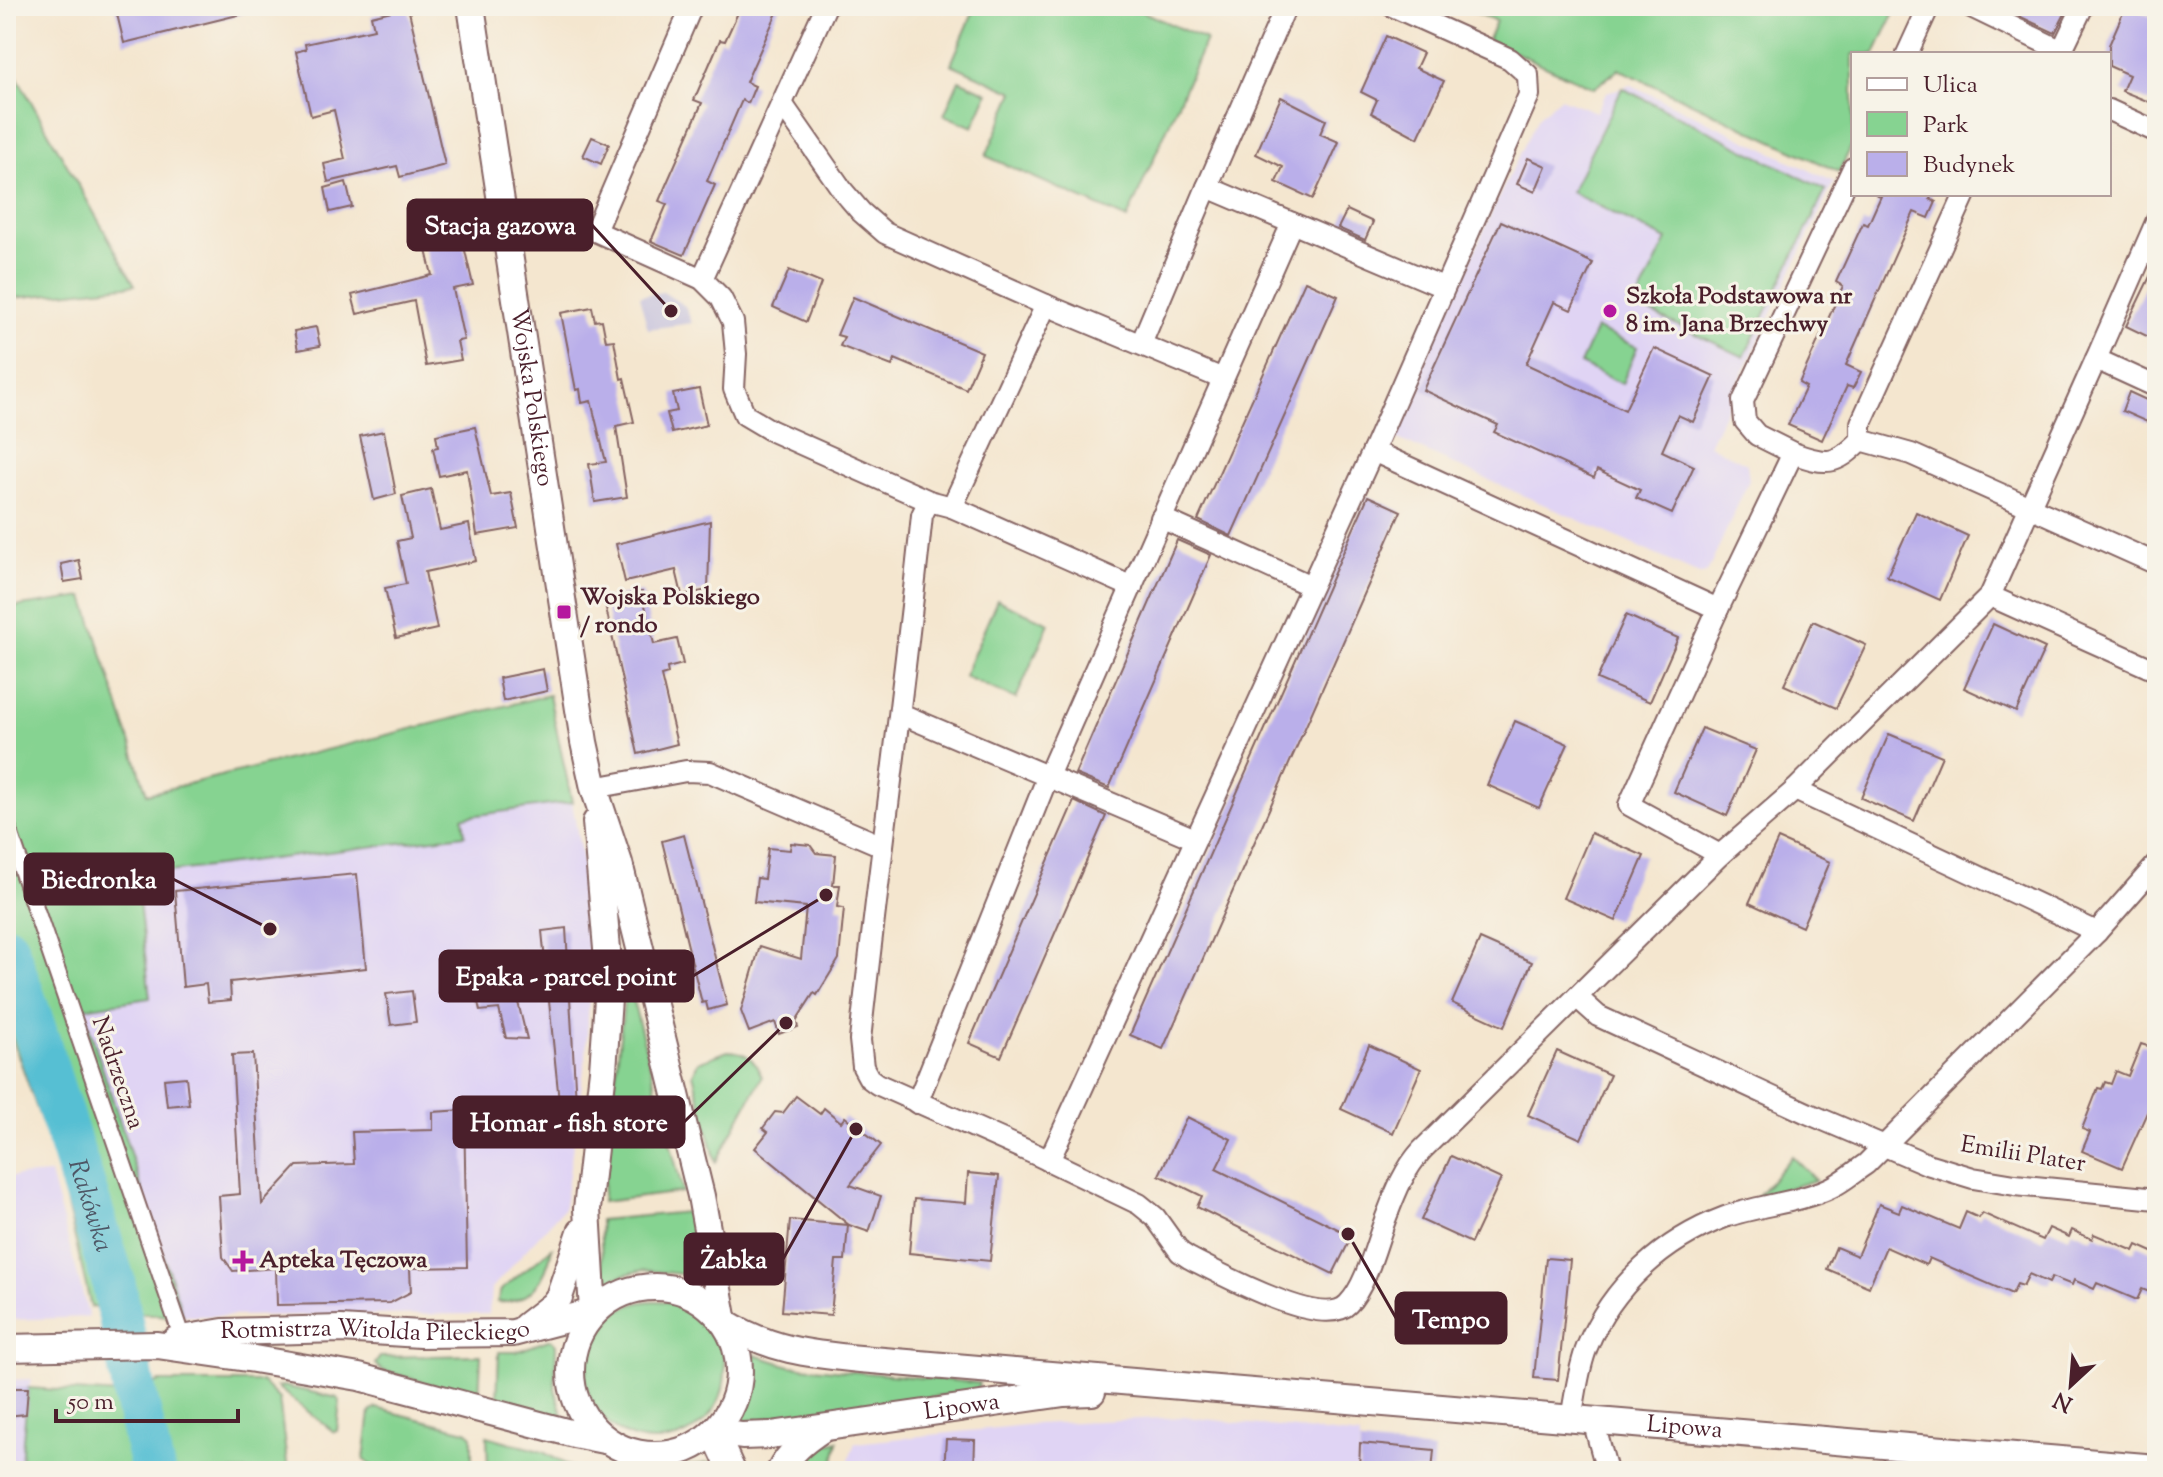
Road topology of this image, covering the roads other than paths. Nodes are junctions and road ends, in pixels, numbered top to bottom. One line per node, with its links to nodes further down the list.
1 (471, 6): 17 (street, Wojska Polskiego)
2 (692, 6): 20 (street)
3 (826, 6): 11 (street)
4 (1286, 6): 15 (street)
5 (1392, 6): 22 (street)
6 (1929, 6): 9 (street)
7 (1969, 6): 10 (street)
8 (2083, 6): 10 (street)
9 (1908, 52)
10 (2061, 52)
11 (783, 105): 21 (street); 23 (street)
12 (2111, 111): 13 (street)
13 (2157, 132)
14 (1851, 172): 30 (street)
15 (1207, 187): 19 (street); 24 (street)
16 (1964, 196): 28 (street)
17 (503, 220): 20 (street); 43 (street, Wojska Polskiego)
18 (2157, 220): 25 (street)
19 (1292, 223): 22 (street); 26 (street)
20 (595, 231): 21 (street)
21 (702, 279): 31 (street)
22 (1443, 287): 29 (street)
23 (1046, 305): 24 (street); 32 (street)
24 (1141, 344): 26 (street)
25 (2096, 359): 27 (street); 33 (street)
26 (1223, 379): 34 (street)
27 (2157, 387)
28 (1861, 440): 30 (street); 33 (street)
29 (1373, 451): 36 (street); 39 (street)
30 (1793, 453): 39 (street)
31 (929, 501): 32 (street); 41 (street)
32 (952, 507): 37 (street)
33 (2028, 507): 35 (street); 38 (street)
34 (1161, 518): 36 (street); 37 (street)
35 (2157, 564)
36 (1311, 586): 46 (street)
37 (1132, 587): 42 (street)
38 (1990, 596): 40 (street); 44 (street)
39 (1718, 609): 48 (street)
40 (2157, 671)
41 (901, 714): 42 (street); 47 (street)
42 (1048, 776): 46 (street); 52 (street)
43 (594, 788): 47 (street); 56 (street, Wojska Polskiego); 58 (street, Wojska Polskiego)
44 (1795, 790): 48 (street); 50 (street)
45 (6, 823): 60 (street, Nadrzeczna)
46 (1195, 839): 54 (street)
47 (882, 846): 52 (street)
48 (1720, 855): 51 (street)
49 (2157, 864): 50 (street)
50 (2097, 932): 53 (street)
51 (1578, 998): 53 (street, Emilii Plater); 54 (street)
52 (917, 1103): 54 (street)
53 (1884, 1147): 55 (street, Emilii Plater); 63 (street)
54 (1049, 1161)
55 (2156, 1195)
56 (587, 1209): 57 (street, Wojska Polskiego); 59 (street)
57 (593, 1312): 58 (street); 59 (street, Rotmistrza Witolda Pileckiego); 66 (street)
58 (724, 1322): 62 (street, Lipowa); 65 (street)
59 (513, 1333): 60 (street, Rotmistrza Witolda Pileckiego)
60 (170, 1342): 61 (street, Rotmistrza Witolda Pileckiego); 66 (street, Rotmistrza Witolda Pileckiego)
61 (6, 1348)
62 (1212, 1389): 63 (street, Lipowa); 64 (street, Lipowa)
63 (1582, 1419): 67 (street, Lipowa); 71 (street)
64 (825, 1427): 65 (street, Lipowa); 70 (street)
65 (714, 1432): 66 (street); 69 (street)
66 (604, 1440): 68 (street)
67 (2157, 1468)
68 (621, 1471)
69 (732, 1471)
70 (780, 1471)
71 (1607, 1471)

